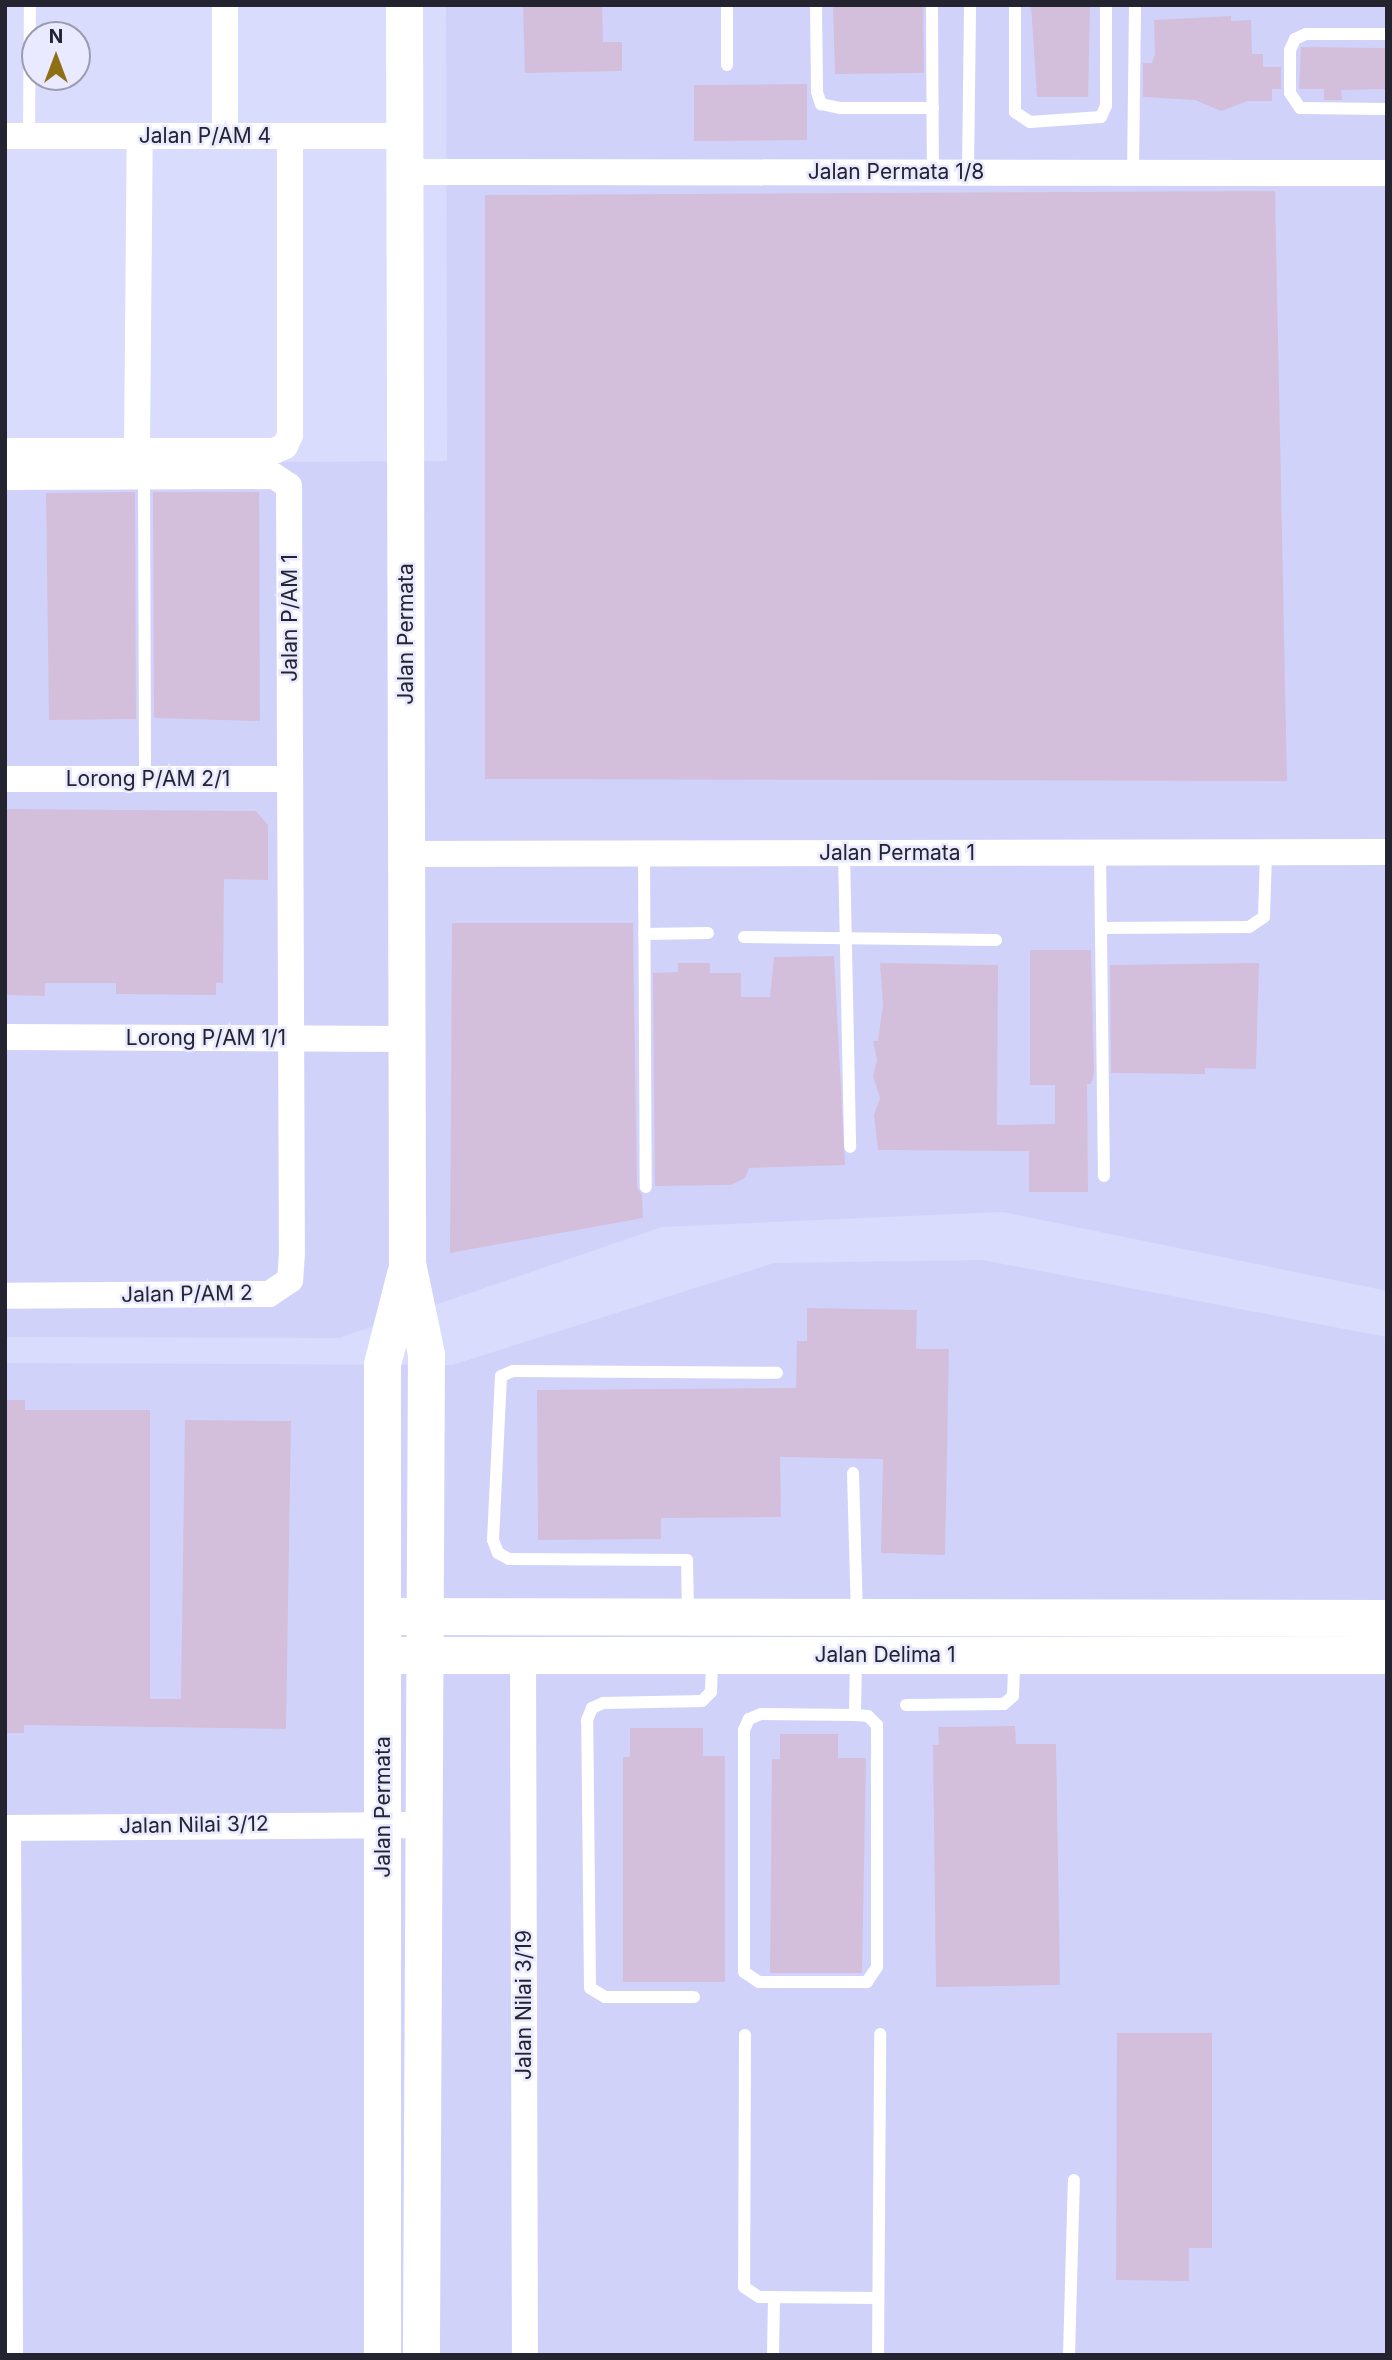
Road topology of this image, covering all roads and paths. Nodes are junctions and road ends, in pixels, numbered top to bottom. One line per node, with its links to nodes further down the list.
1 (30, 5): 15 (lane)
2 (225, 5): 17 (street)
3 (404, 5): 19 (street, Jalan Permata)
4 (727, 5): 12 (lane)
5 (816, 5): 13 (lane)
6 (932, 5): 13 (lane)
7 (970, 5): 22 (lane)
8 (1015, 5): 9 (lane)
9 (1106, 5)
10 (1135, 5): 23 (lane)
11 (1387, 34): 14 (lane)
12 (727, 65)
13 (933, 108): 21 (lane)
14 (1387, 109)
15 (17, 136): 16 (street, Jalan P/AM 4)
16 (140, 136): 17 (street, Jalan P/AM 4); 26 (street)
17 (225, 136): 18 (street, Jalan P/AM 4)
18 (290, 136): 19 (street, Jalan P/AM 4); 26 (street)
19 (404, 136): 20 (street, Jalan Permata)
20 (405, 172): 21 (street, Jalan Permata 1/8); 36 (street, Jalan Permata)
21 (933, 172): 22 (street, Jalan Permata 1/8)
22 (968, 172): 23 (street, Jalan Permata 1/8)
23 (1133, 173): 24 (street, Jalan Permata 1/8)
24 (1387, 173)
25 (5, 451): 26 (street)
26 (137, 451)
27 (144, 476): 28 (street, Jalan P/AM 1); 30 (lane); 31 (street, Jalan P/AM 1)
28 (5, 477)
29 (5, 779): 30 (street, Lorong P/AM 2/1)
30 (145, 779): 31 (street, Lorong P/AM 2/1)
31 (290, 779): 45 (street, Jalan P/AM 1)
32 (1387, 852): 35 (street, Jalan Permata 1)
33 (844, 853): 34 (street, Jalan Permata 1); 37 (street, Jalan Permata 1); 42 (lane)
34 (1100, 853): 35 (street, Jalan Permata 1); 38 (lane)
35 (1266, 853): 38 (lane)
36 (406, 854): 37 (street, Jalan Permata 1); 46 (street, Jalan Permata)
37 (644, 854): 40 (lane)
38 (1101, 928): 48 (lane)
39 (708, 933): 40 (lane)
40 (645, 934): 49 (lane)
41 (744, 937): 42 (lane)
42 (846, 938): 43 (lane); 47 (lane)
43 (996, 940)
44 (5, 1037): 45 (street, Lorong P/AM 1/1)
45 (291, 1038): 46 (street, Lorong P/AM 1/1); 51 (street, Jalan P/AM 2)
46 (407, 1039): 50 (street, Jalan Permata)
47 (850, 1147)
48 (1104, 1176)
49 (646, 1187)
50 (407, 1263): 55 (street, Jalan Permata); 56 (street, Jalan Permata)
51 (5, 1296)
52 (777, 1373): 54 (lane)
53 (853, 1473): 57 (lane)
54 (688, 1614): 55 (street, Jalan Delima 1); 57 (street, Jalan Delima 1)
55 (423, 1615): 56 (street, Jalan Delima 1); 60 (street, Jalan Permata)
56 (384, 1617): 59 (street, Jalan Permata)
57 (857, 1617): 58 (street, Jalan Delima 1)
58 (1387, 1618)
59 (383, 1655): 60 (street, Jalan Delima 1); 68 (street, Jalan Permata)
60 (423, 1655): 61 (street, Jalan Delima 1); 69 (street, Jalan Permata)
61 (523, 1655): 62 (street, Jalan Delima 1); 80 (street, Jalan Nilai 3/19)
62 (712, 1655): 65 (street, Jalan Delima 1); 71 (lane)
63 (1014, 1655): 64 (street, Jalan Delima 1); 65 (street, Jalan Delima 1); 66 (lane)
64 (1387, 1655)
65 (856, 1656): 67 (lane)
66 (906, 1705)
67 (855, 1715): 67 (lane)
68 (382, 1823): 69 (street, Jalan Nilai 3/12); 70 (street, Jalan Nilai 3/12); 78 (street, Jalan Permata)
69 (423, 1825): 79 (street, Jalan Permata)
70 (6, 1828): 77 (street)
71 (694, 1997)
72 (880, 2034): 76 (lane)
73 (745, 2035): 75 (lane)
74 (1074, 2180): 83 (lane)
75 (774, 2297): 76 (lane); 81 (lane)
76 (878, 2298): 82 (lane)
77 (10, 2355)
78 (382, 2355)
79 (421, 2355)
80 (524, 2355)
81 (773, 2355)
82 (878, 2355)
83 (1069, 2355)

